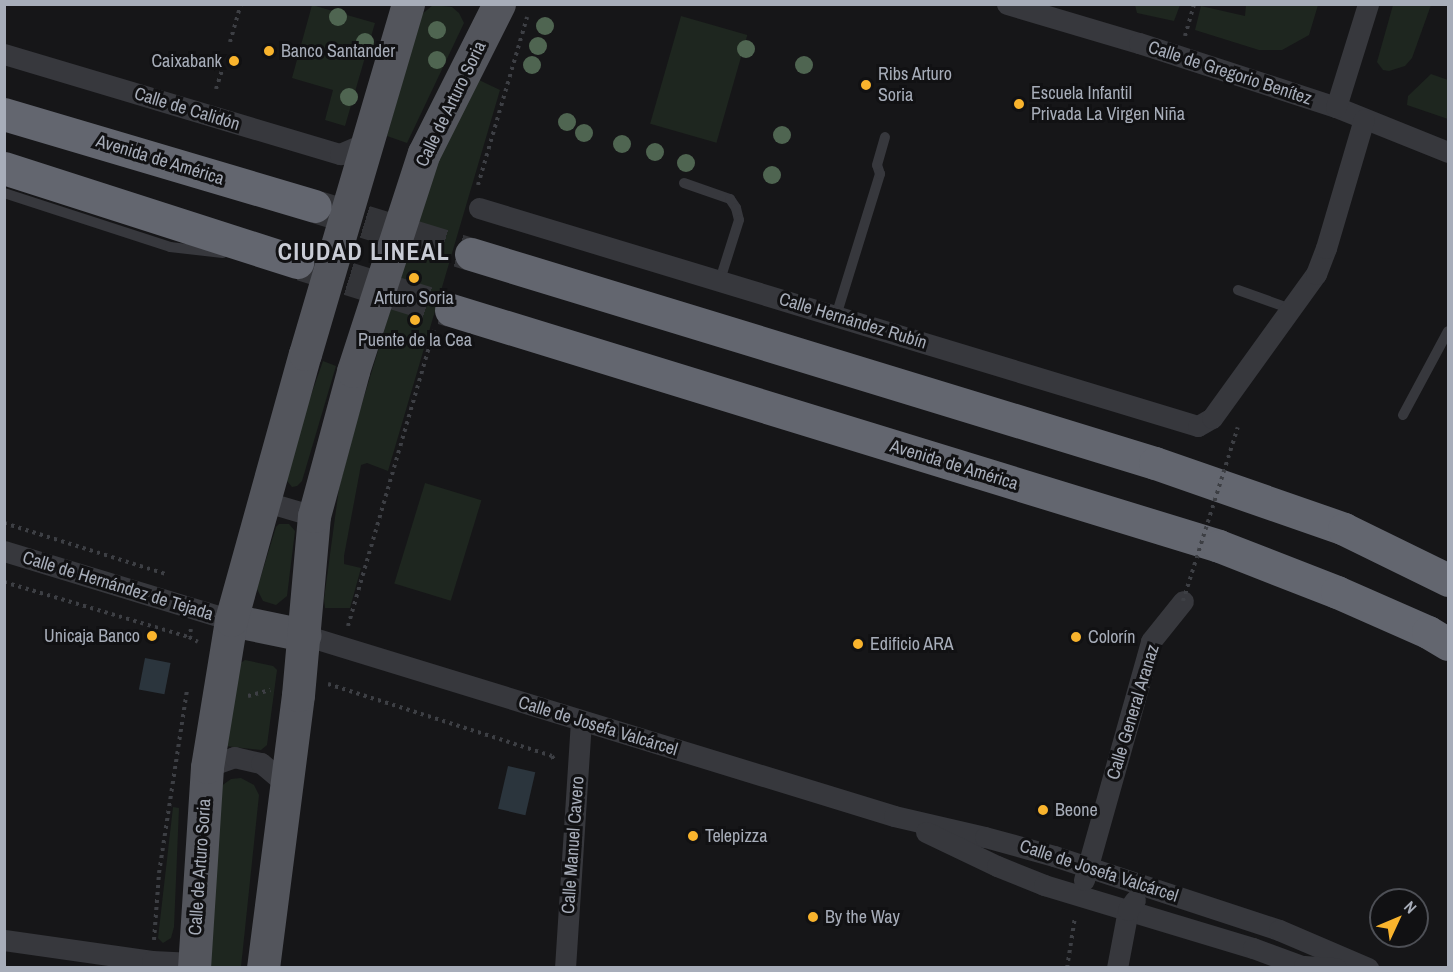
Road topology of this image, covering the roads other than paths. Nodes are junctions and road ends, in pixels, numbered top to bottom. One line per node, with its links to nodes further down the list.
1 (408, 4): 10 (main road, Calle de Arturo Soria)
2 (1007, 4): 6 (street, Calle de Gregorio Benítez)
3 (1368, 4): 6 (street)
4 (486, 12): 27 (main road, Calle de Arturo Soria)
5 (4, 54): 10 (street, Calle de Calidón)
6 (1336, 107): 8 (street, Calle de Gregorio Benítez)
7 (4, 114): 15 (highway, Avenida de América)
8 (1364, 119): 11 (street, Calle de Gregorio Benítez); 21 (street)
9 (885, 137): 23 (lane)
10 (368, 142): 26 (main road, Calle de Arturo Soria)
11 (1449, 152)
12 (4, 168): 18 (highway)
13 (684, 183): 19 (lane)
14 (4, 193): 18 (lane)
15 (315, 206)
16 (479, 208): 19 (street, Calle Hernández Rubín)
17 (471, 254): 29 (highway)
18 (297, 262)
19 (720, 280): 23 (street, Calle Hernández Rubín)
20 (1238, 290): 21 (lane)
21 (1291, 309): 23 (street, Calle Hernández Rubín)
22 (451, 310): 33 (highway, Avenida de América)
23 (836, 316)
24 (1449, 331): 25 (lane)
25 (1403, 415)
26 (263, 501): 27 (street); 31 (main road, Calle de Arturo Soria)
27 (314, 516): 32 (main road, Calle de Arturo Soria)
28 (4, 551): 31 (street, Calle de Hernández de Tejada)
29 (1449, 580)
30 (1184, 601): 38 (street, Calle General Aranaz)
31 (231, 620): 32 (main road); 35 (main road, Calle de Arturo Soria)
32 (304, 635): 34 (street, Calle de Josefa Valcárcel); 36 (main road, Calle de Arturo Soria)
33 (1442, 643)
34 (581, 722): 37 (street, Calle de Josefa Valcárcel); 46 (street, Calle Manuel Cavero)
35 (207, 767): 36 (street); 43 (main road, Calle de Arturo Soria)
36 (285, 783): 45 (main road, Calle de Arturo Soria)
37 (894, 816): 38 (street, Calle de Josefa Valcárcel); 39 (street, Calle de Josefa Valcárcel)
38 (1088, 868): 39 (street, Calle General Aranaz); 41 (street, Calle de Josefa Valcárcel)
39 (1080, 896): 40 (street, Calle de Josefa Valcárcel)
40 (1128, 910): 41 (street, Calle de Josefa Valcárcel); 44 (street, Calle de Josefa Valcárcel); 47 (street)
41 (1301, 938): 49 (street, Calle de Josefa Valcárcel)
42 (4, 940): 43 (street)
43 (193, 965)
44 (1306, 967): 48 (street, Calle de Josefa Valcárcel)
45 (263, 968)
46 (565, 968)
47 (1117, 968)
48 (1336, 968)
49 (1368, 968)

